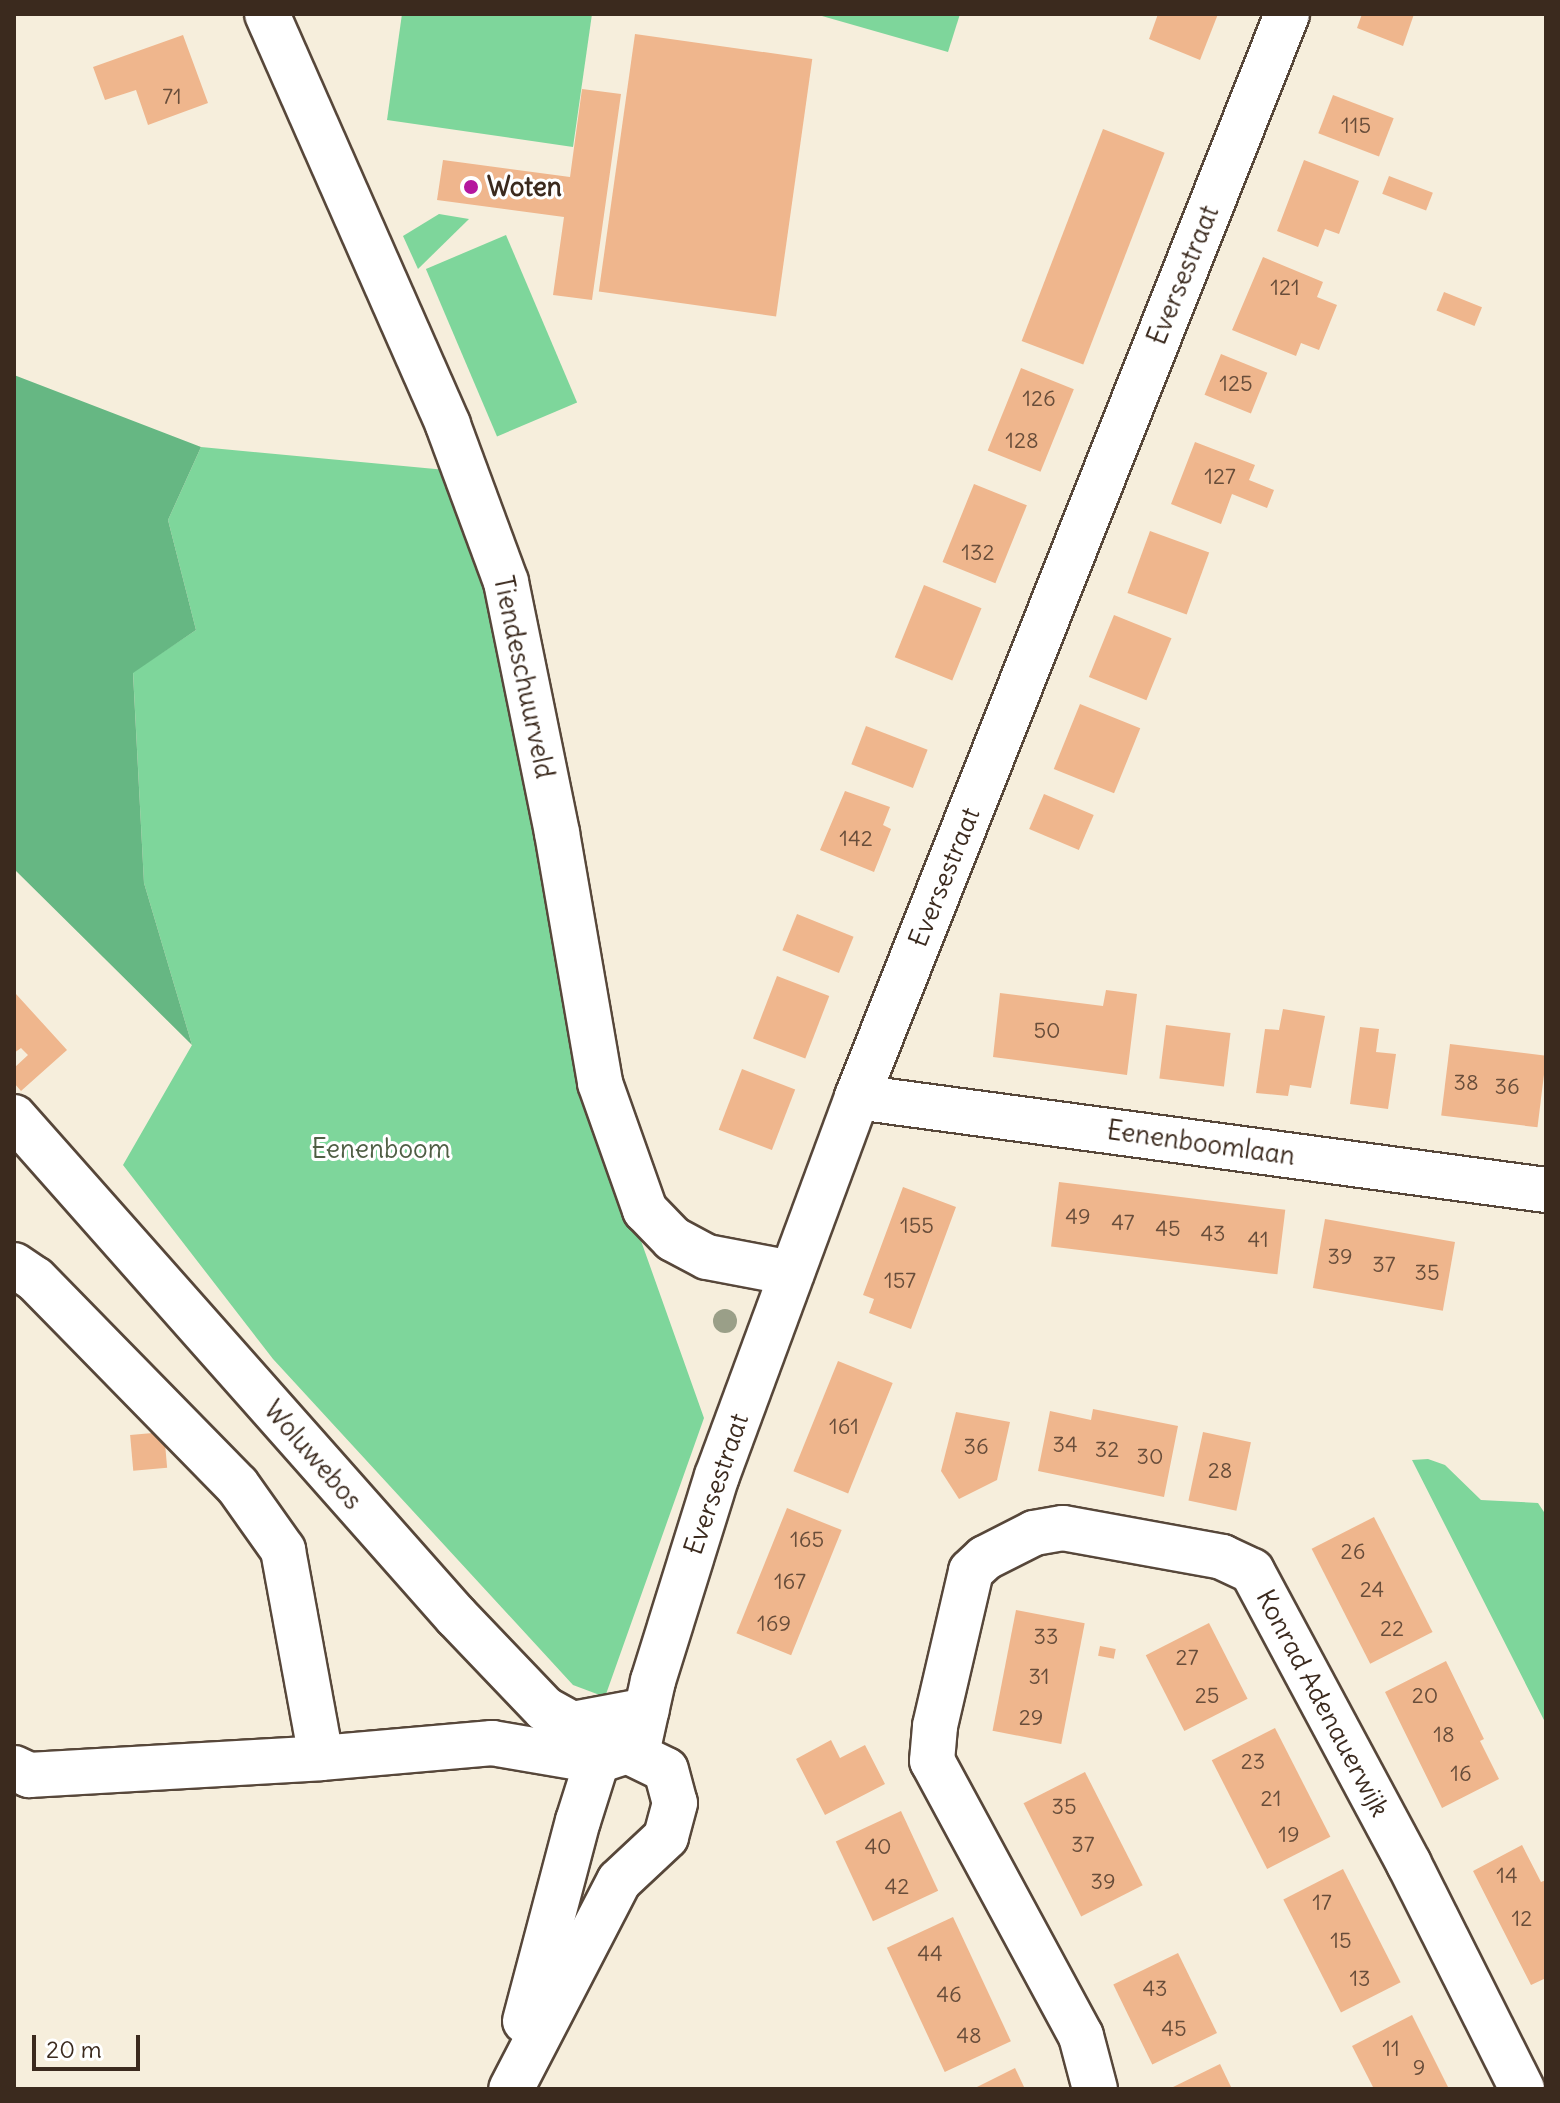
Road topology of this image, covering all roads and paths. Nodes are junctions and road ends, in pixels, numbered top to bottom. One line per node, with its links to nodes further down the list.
1 (267, 14): 7 (street, Tiendeschuurveld)
2 (1287, 14): 3 (street, Eversestraat)
3 (857, 1097): 5 (street, Eenenboomlaan); 7 (street, Eversestraat)
4 (14, 1117): 8 (street, Woluwebos)
5 (1546, 1190)
6 (14, 1265): 10 (street)
7 (792, 1273): 8 (street, Eversestraat)
8 (647, 1710): 9 (street, Eversestraat)
9 (617, 1757): 10 (street); 12 (street, Eversestraat); 12 (street, Eversestraat)
10 (321, 1758): 11 (street)
11 (14, 1768)
12 (509, 2089)
13 (1095, 2089): 14 (street, Konrad Adenauerwijk)
14 (1522, 2089)

